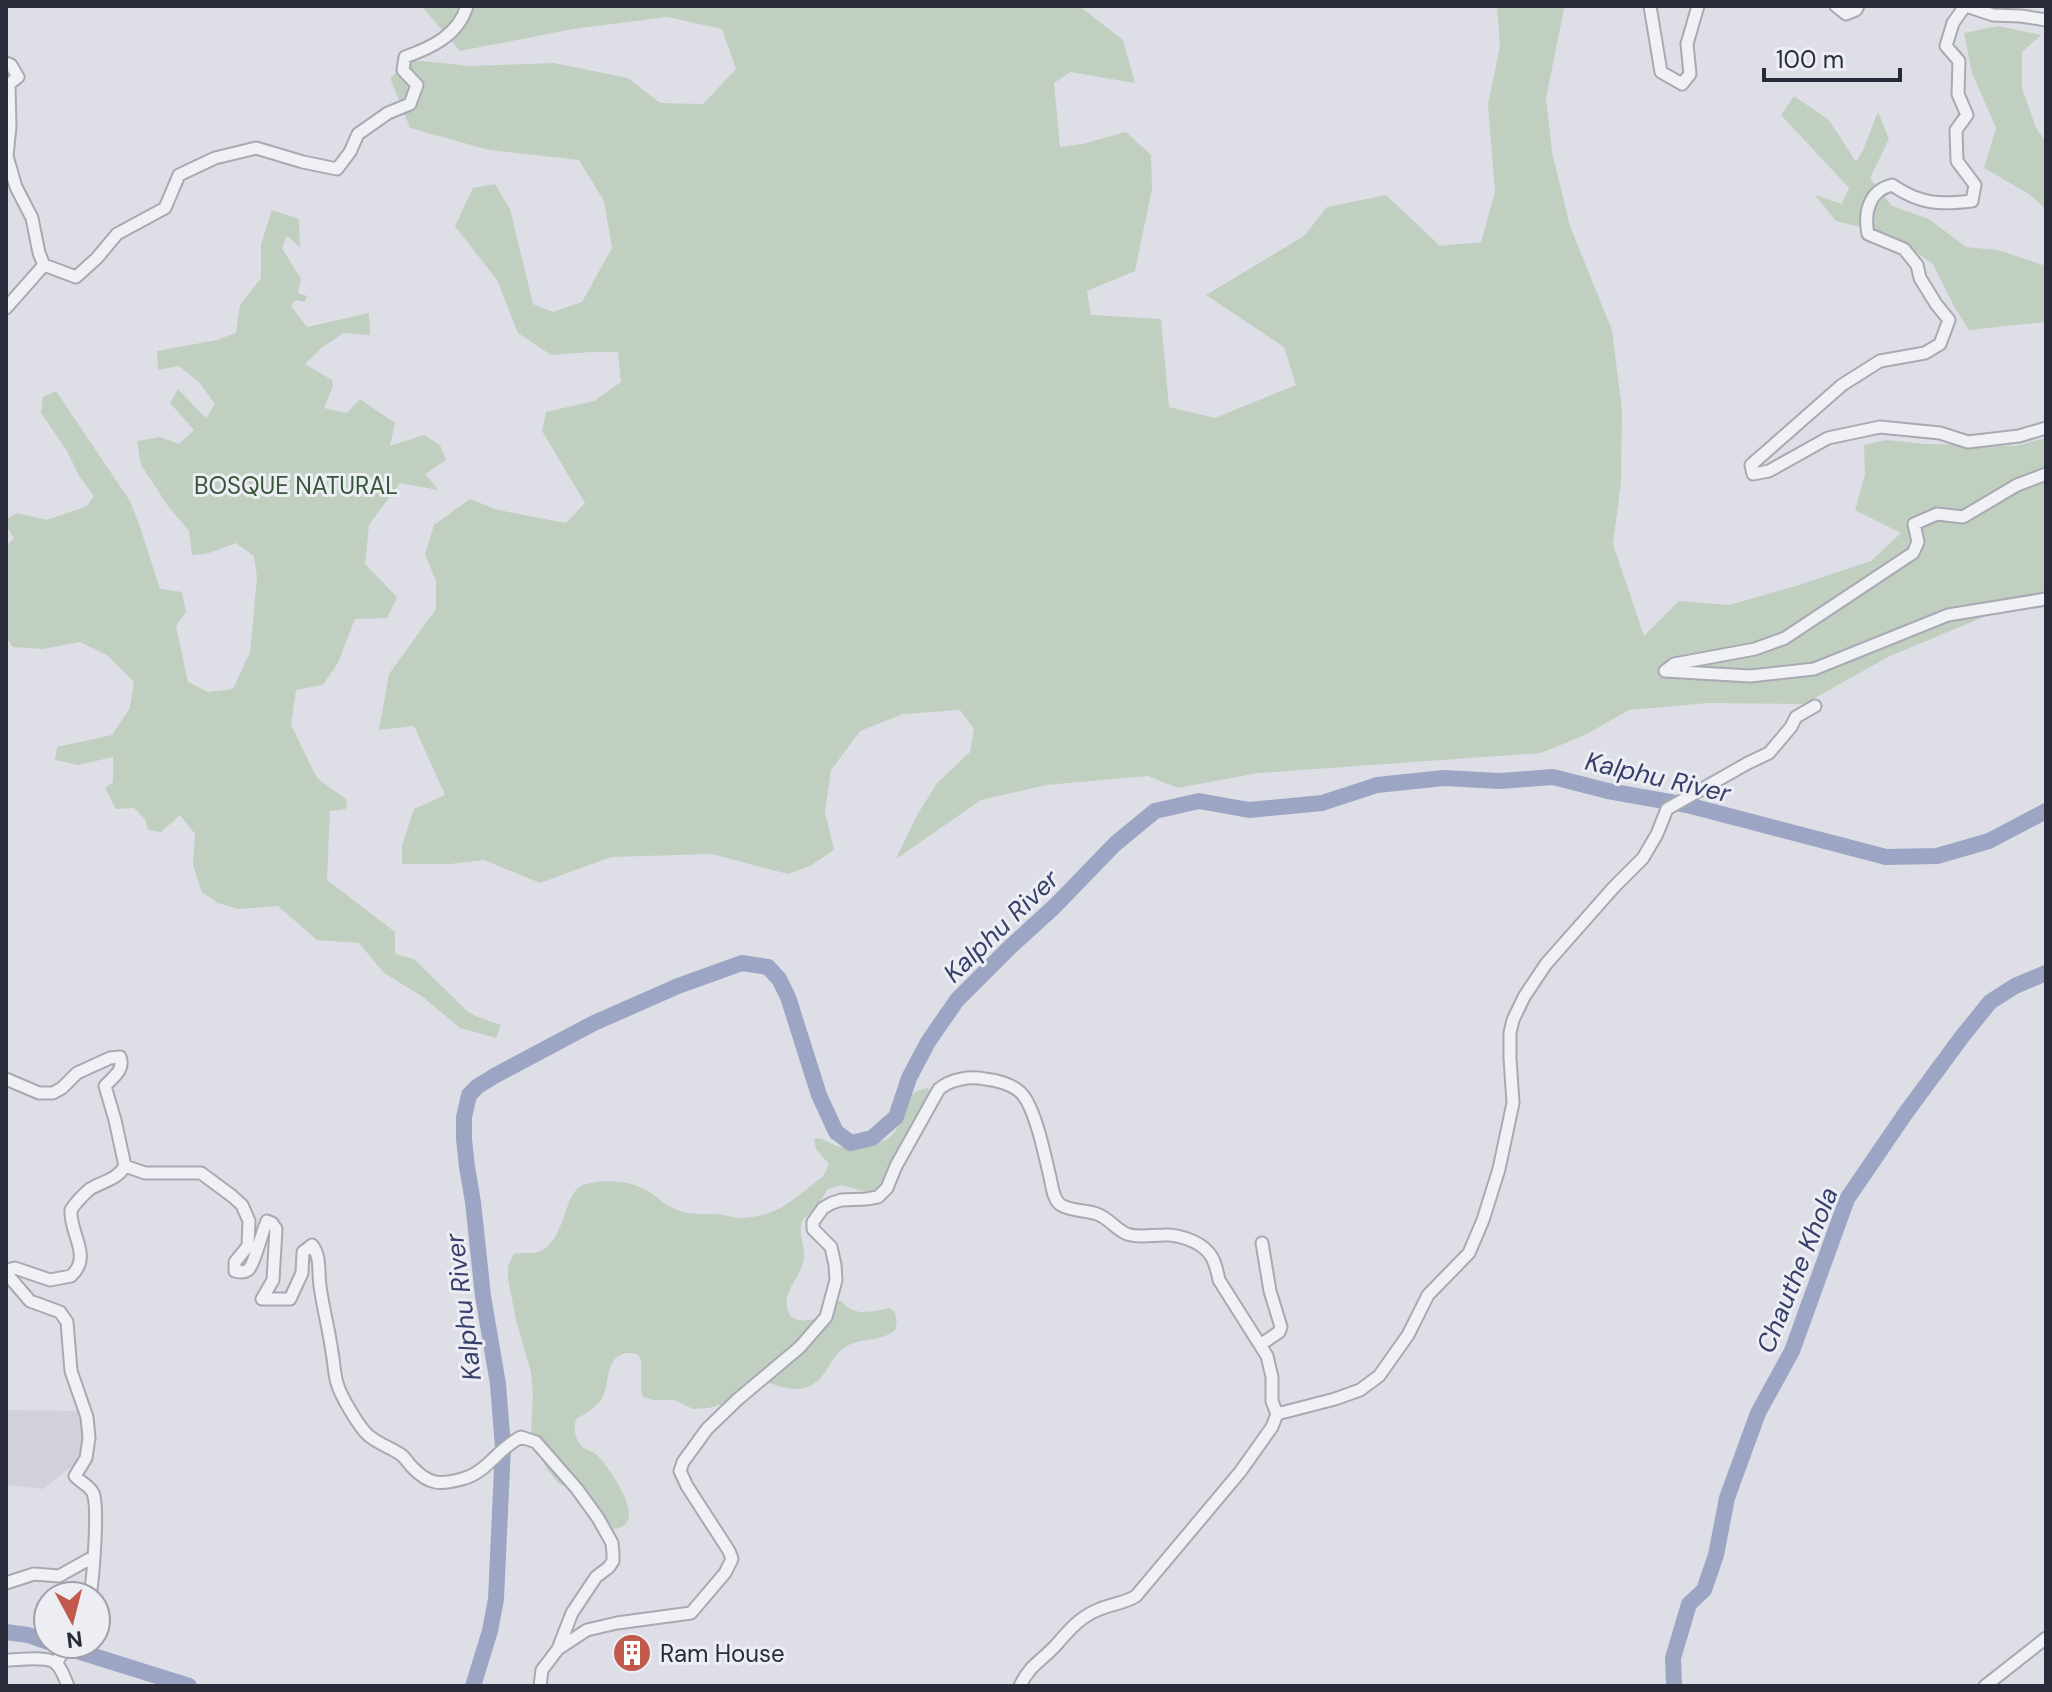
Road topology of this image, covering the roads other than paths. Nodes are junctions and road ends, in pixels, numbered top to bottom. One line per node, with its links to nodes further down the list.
1 (467, 6): 9 (street)
2 (1650, 6): 3 (street)
3 (1698, 6)
4 (1836, 6): 5 (street)
5 (1858, 6)
6 (1965, 6): 7 (street); 11 (street)
7 (2046, 20)
8 (6, 63): 9 (street)
9 (44, 265): 10 (street)
10 (6, 308)
11 (2046, 428)
12 (2046, 474): 13 (street)
13 (2046, 599)
14 (1815, 706): 20 (street)
15 (6, 1079): 16 (street)
16 (125, 1166): 18 (street); 25 (street)
17 (1262, 1243): 19 (street)
18 (6, 1272): 21 (street)
19 (1260, 1345): 20 (street); 25 (street)
20 (1277, 1414): 31 (street)
21 (93, 1557): 22 (street); 23 (street)
22 (91, 1580)
23 (6, 1583)
24 (2046, 1638): 32 (street)
25 (558, 1649): 30 (street)
26 (6, 1660): 28 (street)
27 (58, 1660): 28 (street)
28 (57, 1664): 29 (street)
29 (68, 1686)
30 (540, 1686)
31 (1020, 1686)
32 (1985, 1686)

